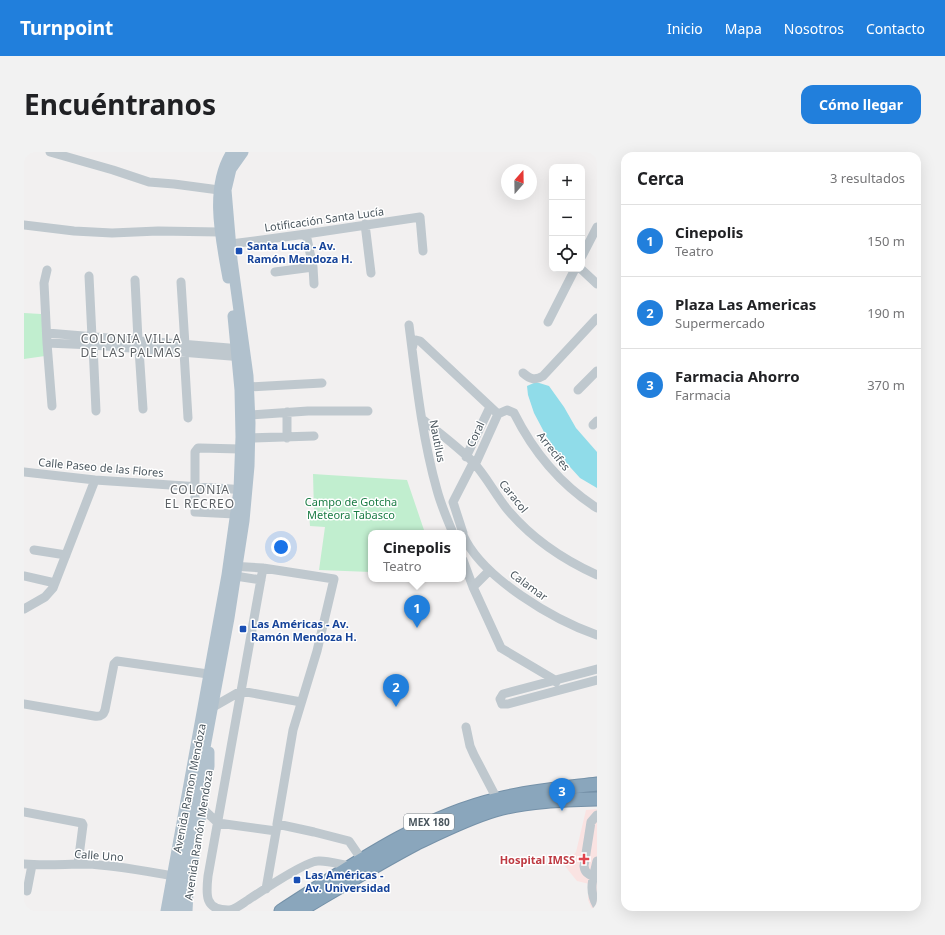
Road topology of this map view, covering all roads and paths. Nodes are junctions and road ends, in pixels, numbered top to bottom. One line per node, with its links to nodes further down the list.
1 (50, 152): 3 (street)
2 (234, 152): 3 (main road); 9 (main road)
3 (219, 190): 7 (main road)
4 (365, 224): 8 (street, Lotificación Santa Lucía); 11 (street, Lotificación Santa Lucía); 17 (street)
5 (24, 225): 7 (street)
6 (597, 227): 10 (street)
7 (220, 232): 32 (main road)
8 (306, 234): 9 (street, Lotificación Santa Lucía); 12 (street)
9 (231, 244): 32 (main road)
10 (585, 250)
11 (423, 251)
12 (313, 267): 14 (street); 21 (street)
13 (47, 270): 26 (street)
14 (275, 272)
15 (573, 272): 24 (street)
16 (584, 272): 22 (street)
17 (371, 273)
18 (89, 276): 27 (street)
19 (135, 280): 29 (street)
20 (180, 282): 30 (street)
21 (314, 284)
22 (597, 284)
23 (597, 318): 34 (street)
24 (548, 322)
25 (409, 325): 31 (street, Nautilus)
26 (47, 333): 27 (street); 28 (street)
27 (93, 341): 28 (street); 29 (street); 41 (street)
28 (47, 343): 38 (street)
29 (135, 344): 30 (street); 40 (street)
30 (185, 349): 32 (street); 46 (street)
31 (412, 350): 39 (street); 47 (street, Nautilus)
32 (241, 353): 36 (main road); 51 (main road)
33 (597, 371): 37 (street)
34 (523, 373)
35 (322, 383): 36 (street)
36 (248, 387): 45 (main road)
37 (578, 390)
38 (52, 406)
39 (490, 407): 44 (street); 52 (street, Coral)
40 (143, 409)
41 (96, 410)
42 (368, 411): 43 (street)
43 (287, 412): 45 (street); 50 (street)
44 (498, 414): 52 (street, Coral); 57 (street, Arrecifes)
45 (250, 415): 49 (main road)
46 (188, 418)
47 (422, 419): 52 (street, Caracol); 59 (street, Nautilus)
48 (314, 436): 50 (street)
49 (250, 438): 50 (street); 56 (main road)
50 (287, 438)
51 (240, 449): 55 (street); 56 (main road)
52 (471, 461): 60 (street, Calamar); 68 (street, Caracol)
53 (24, 472): 54 (street, Calle Paseo de las Flores)
54 (95, 480): 55 (street, Calle Paseo de las Flores); 63 (street)
55 (195, 487): 56 (street, Calle Paseo de las Flores); 58 (street)
56 (243, 490): 58 (main road); 66 (main road)
57 (597, 508)
58 (236, 514): 66 (main road)
59 (452, 530)
60 (462, 530)
61 (466, 539): 67 (street, Calamar)
62 (34, 550): 63 (street)
63 (66, 555): 71 (street)
64 (263, 568): 66 (street); 70 (street); 81 (street)
65 (466, 568): 72 (street)
66 (233, 571): 70 (street); 76 (main road)
67 (489, 571): 72 (street); 74 (street, Calamar)
68 (597, 575)
69 (24, 576): 71 (street)
70 (261, 580): 80 (street)
71 (55, 583): 73 (street)
72 (473, 587): 77 (street)
73 (24, 609)
74 (597, 635)
75 (597, 669): 77 (street)
76 (213, 672): 82 (street); 83 (main road); 98 (main road, Avenida Ramon Mendoza)
77 (555, 680): 79 (street); 79 (street)
78 (597, 680): 79 (street)
79 (560, 689)
80 (241, 691): 81 (street); 83 (street); 92 (street)
81 (301, 702): 93 (street)
82 (24, 704)
83 (213, 707): 85 (main road)
84 (466, 727): 87 (street)
85 (207, 735): 89 (main road, Avenida Ramón Mendoza); 104 (main road)
86 (597, 784): 87 (highway, MEX 180)
87 (497, 799): 95 (highway, MEX 180)
88 (597, 799): 108 (highway, MEX 180)
89 (202, 808): 92 (street); 105 (main road, Avenida Ramón Mendoza)
90 (24, 812): 97 (street)
91 (597, 816): 99 (street)
92 (218, 823): 93 (street); 106 (street)
93 (277, 828): 95 (street); 100 (street)
94 (597, 861): 99 (street)
95 (357, 863): 100 (street); 107 (highway, MEX 180)
96 (28, 864): 97 (street, Calle Uno); 101 (street)
97 (78, 864): 98 (street, Calle Uno)
98 (172, 876): 103 (main road, Avenida Ramon Mendoza)
99 (594, 877): 102 (street)
100 (266, 889): 106 (street)
101 (27, 891)
102 (597, 906)
103 (166, 911)
104 (176, 911)
105 (187, 911)
106 (232, 911)
107 (281, 911)
108 (299, 911)

